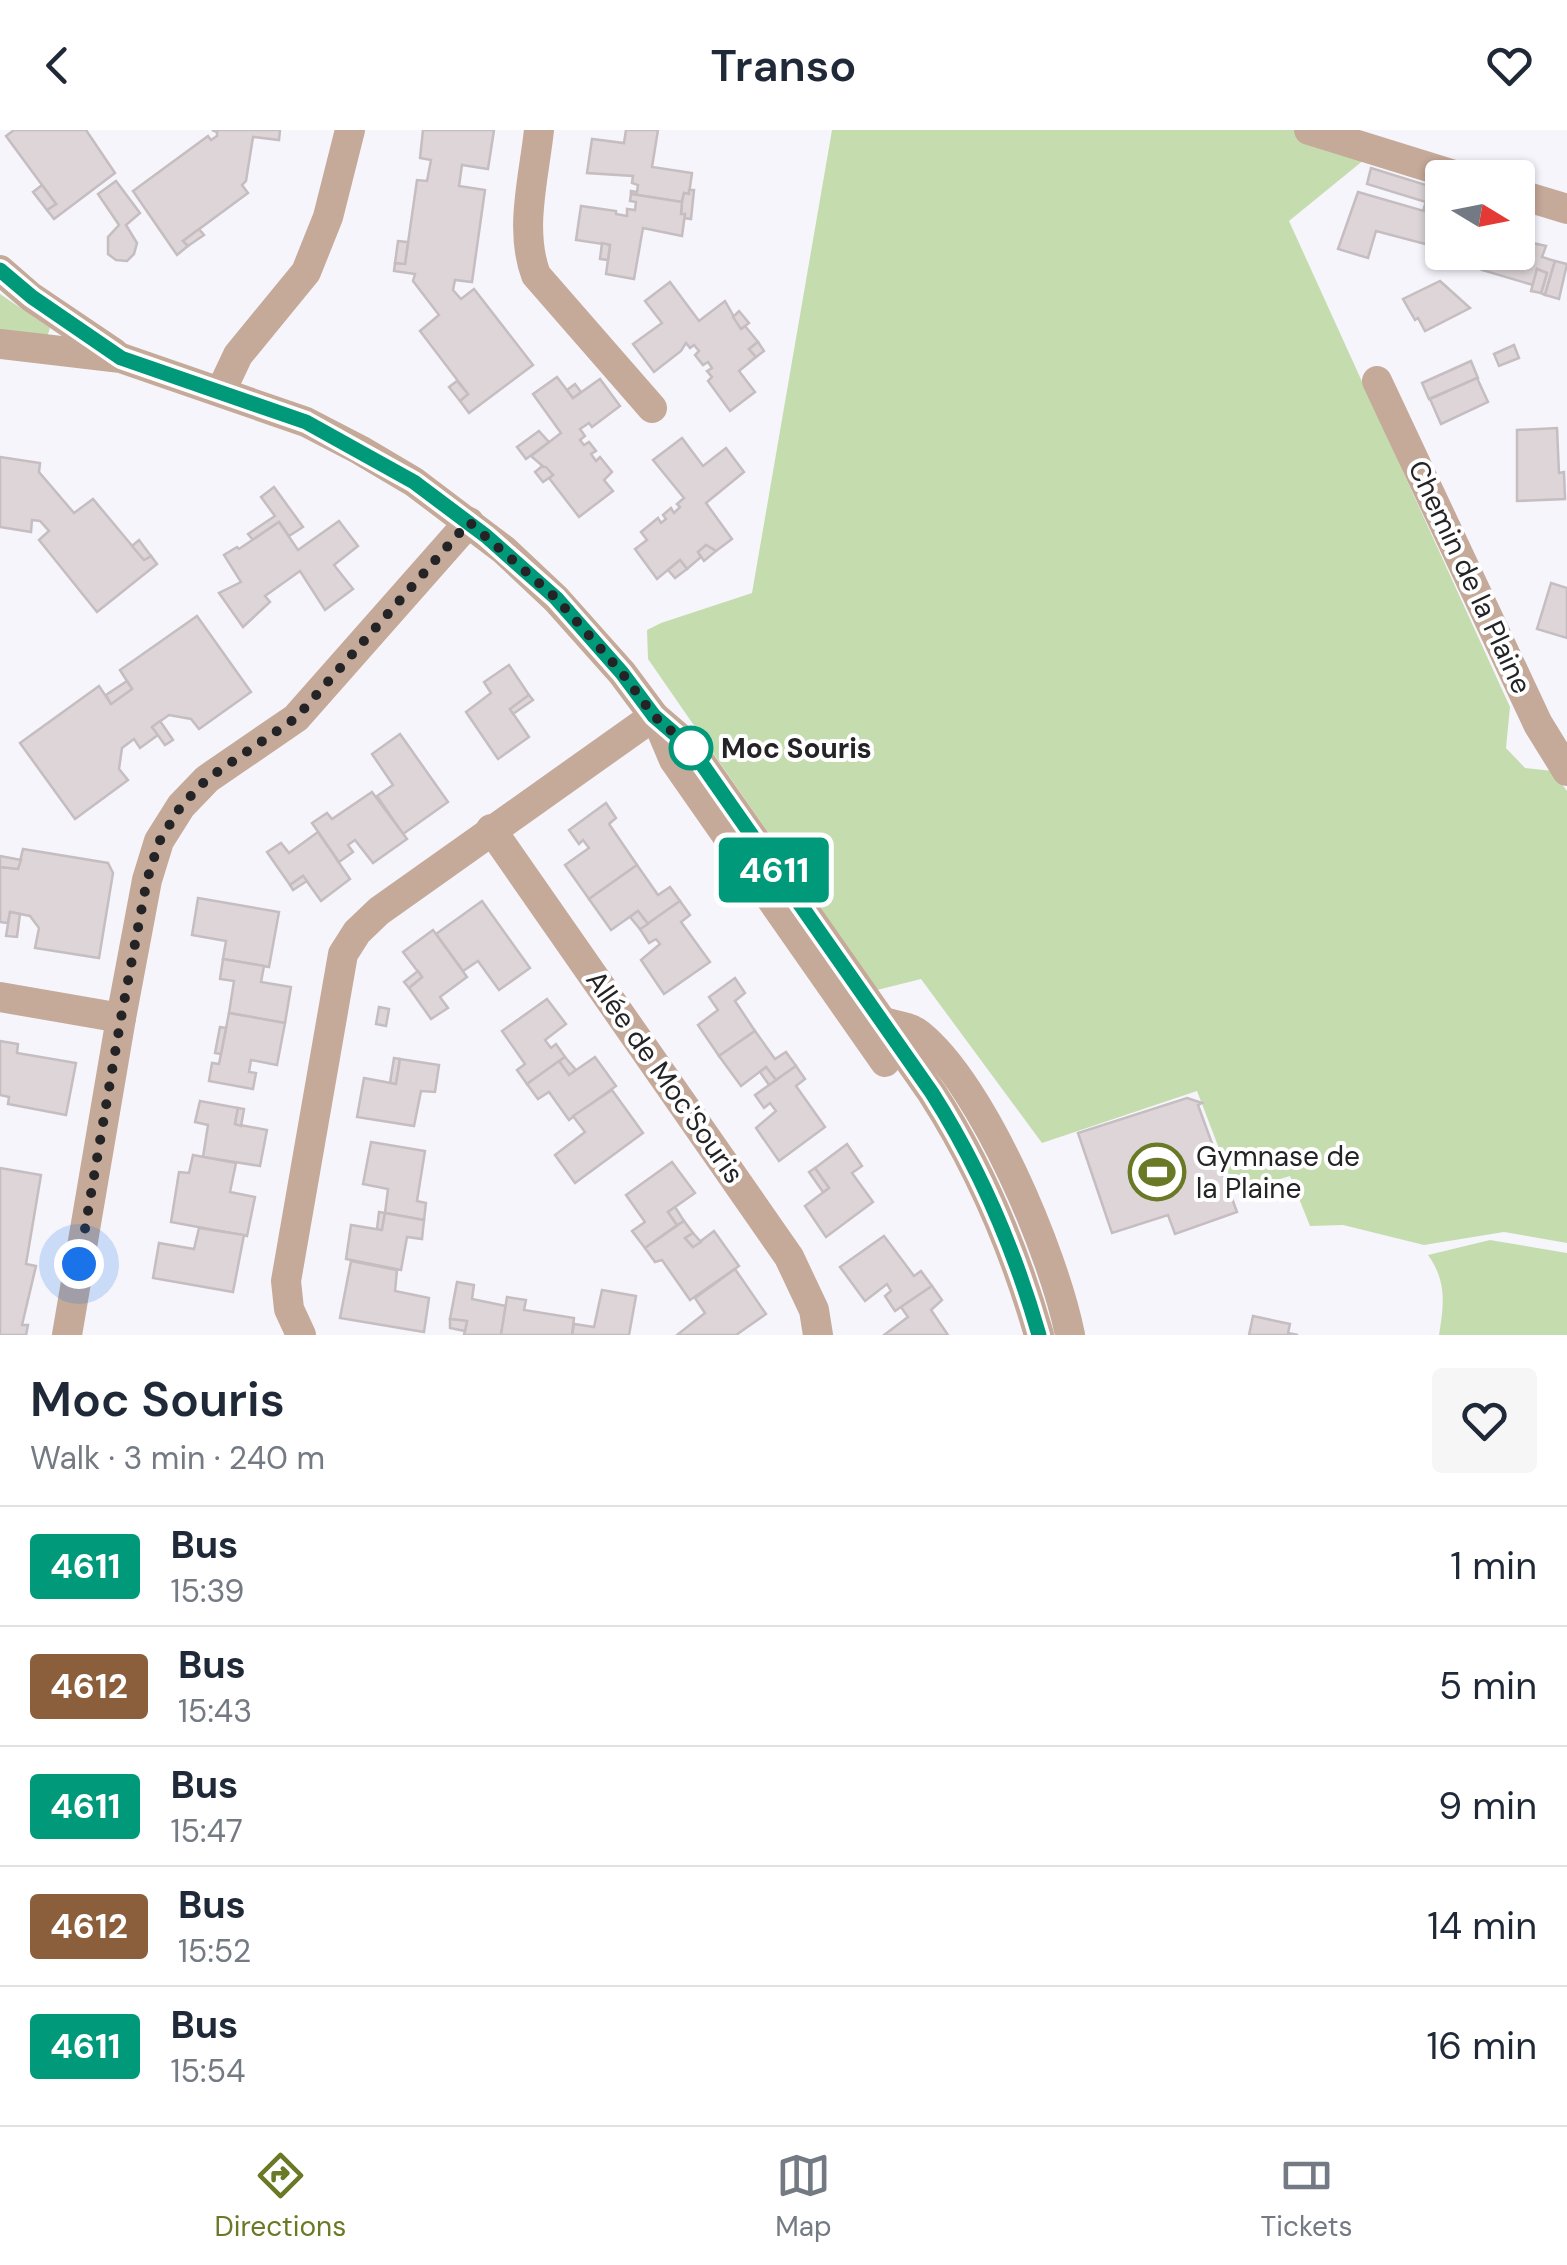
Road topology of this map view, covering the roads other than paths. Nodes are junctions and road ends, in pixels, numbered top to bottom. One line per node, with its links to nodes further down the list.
1 (350, 130): 11 (street)
2 (539, 130): 12 (street)
3 (1310, 130): 4 (street)
4 (1425, 166)
5 (1535, 199): 6 (street)
6 (1567, 209)
7 (0, 270): 9 (street)
8 (0, 344): 9 (street)
9 (121, 358): 11 (street)
10 (1377, 380): 15 (street, Chemin de la Plaine)
11 (221, 391): 13 (street)
12 (652, 408)
13 (469, 522): 14 (street); 19 (street)
14 (654, 716): 17 (street); 20 (street); 24 (street)
15 (1553, 724): 16 (street, Chemin de la Plaine)
16 (1567, 771)
17 (491, 829): 22 (street); 23 (street, Allée de Moc'Souris)
18 (0, 997): 19 (street)
19 (121, 1018): 21 (street)
20 (882, 1022): 25 (street); 26 (street)
21 (67, 1335)
22 (301, 1335)
23 (818, 1335)
24 (1019, 1335)
25 (1039, 1335)
26 (1070, 1335)

